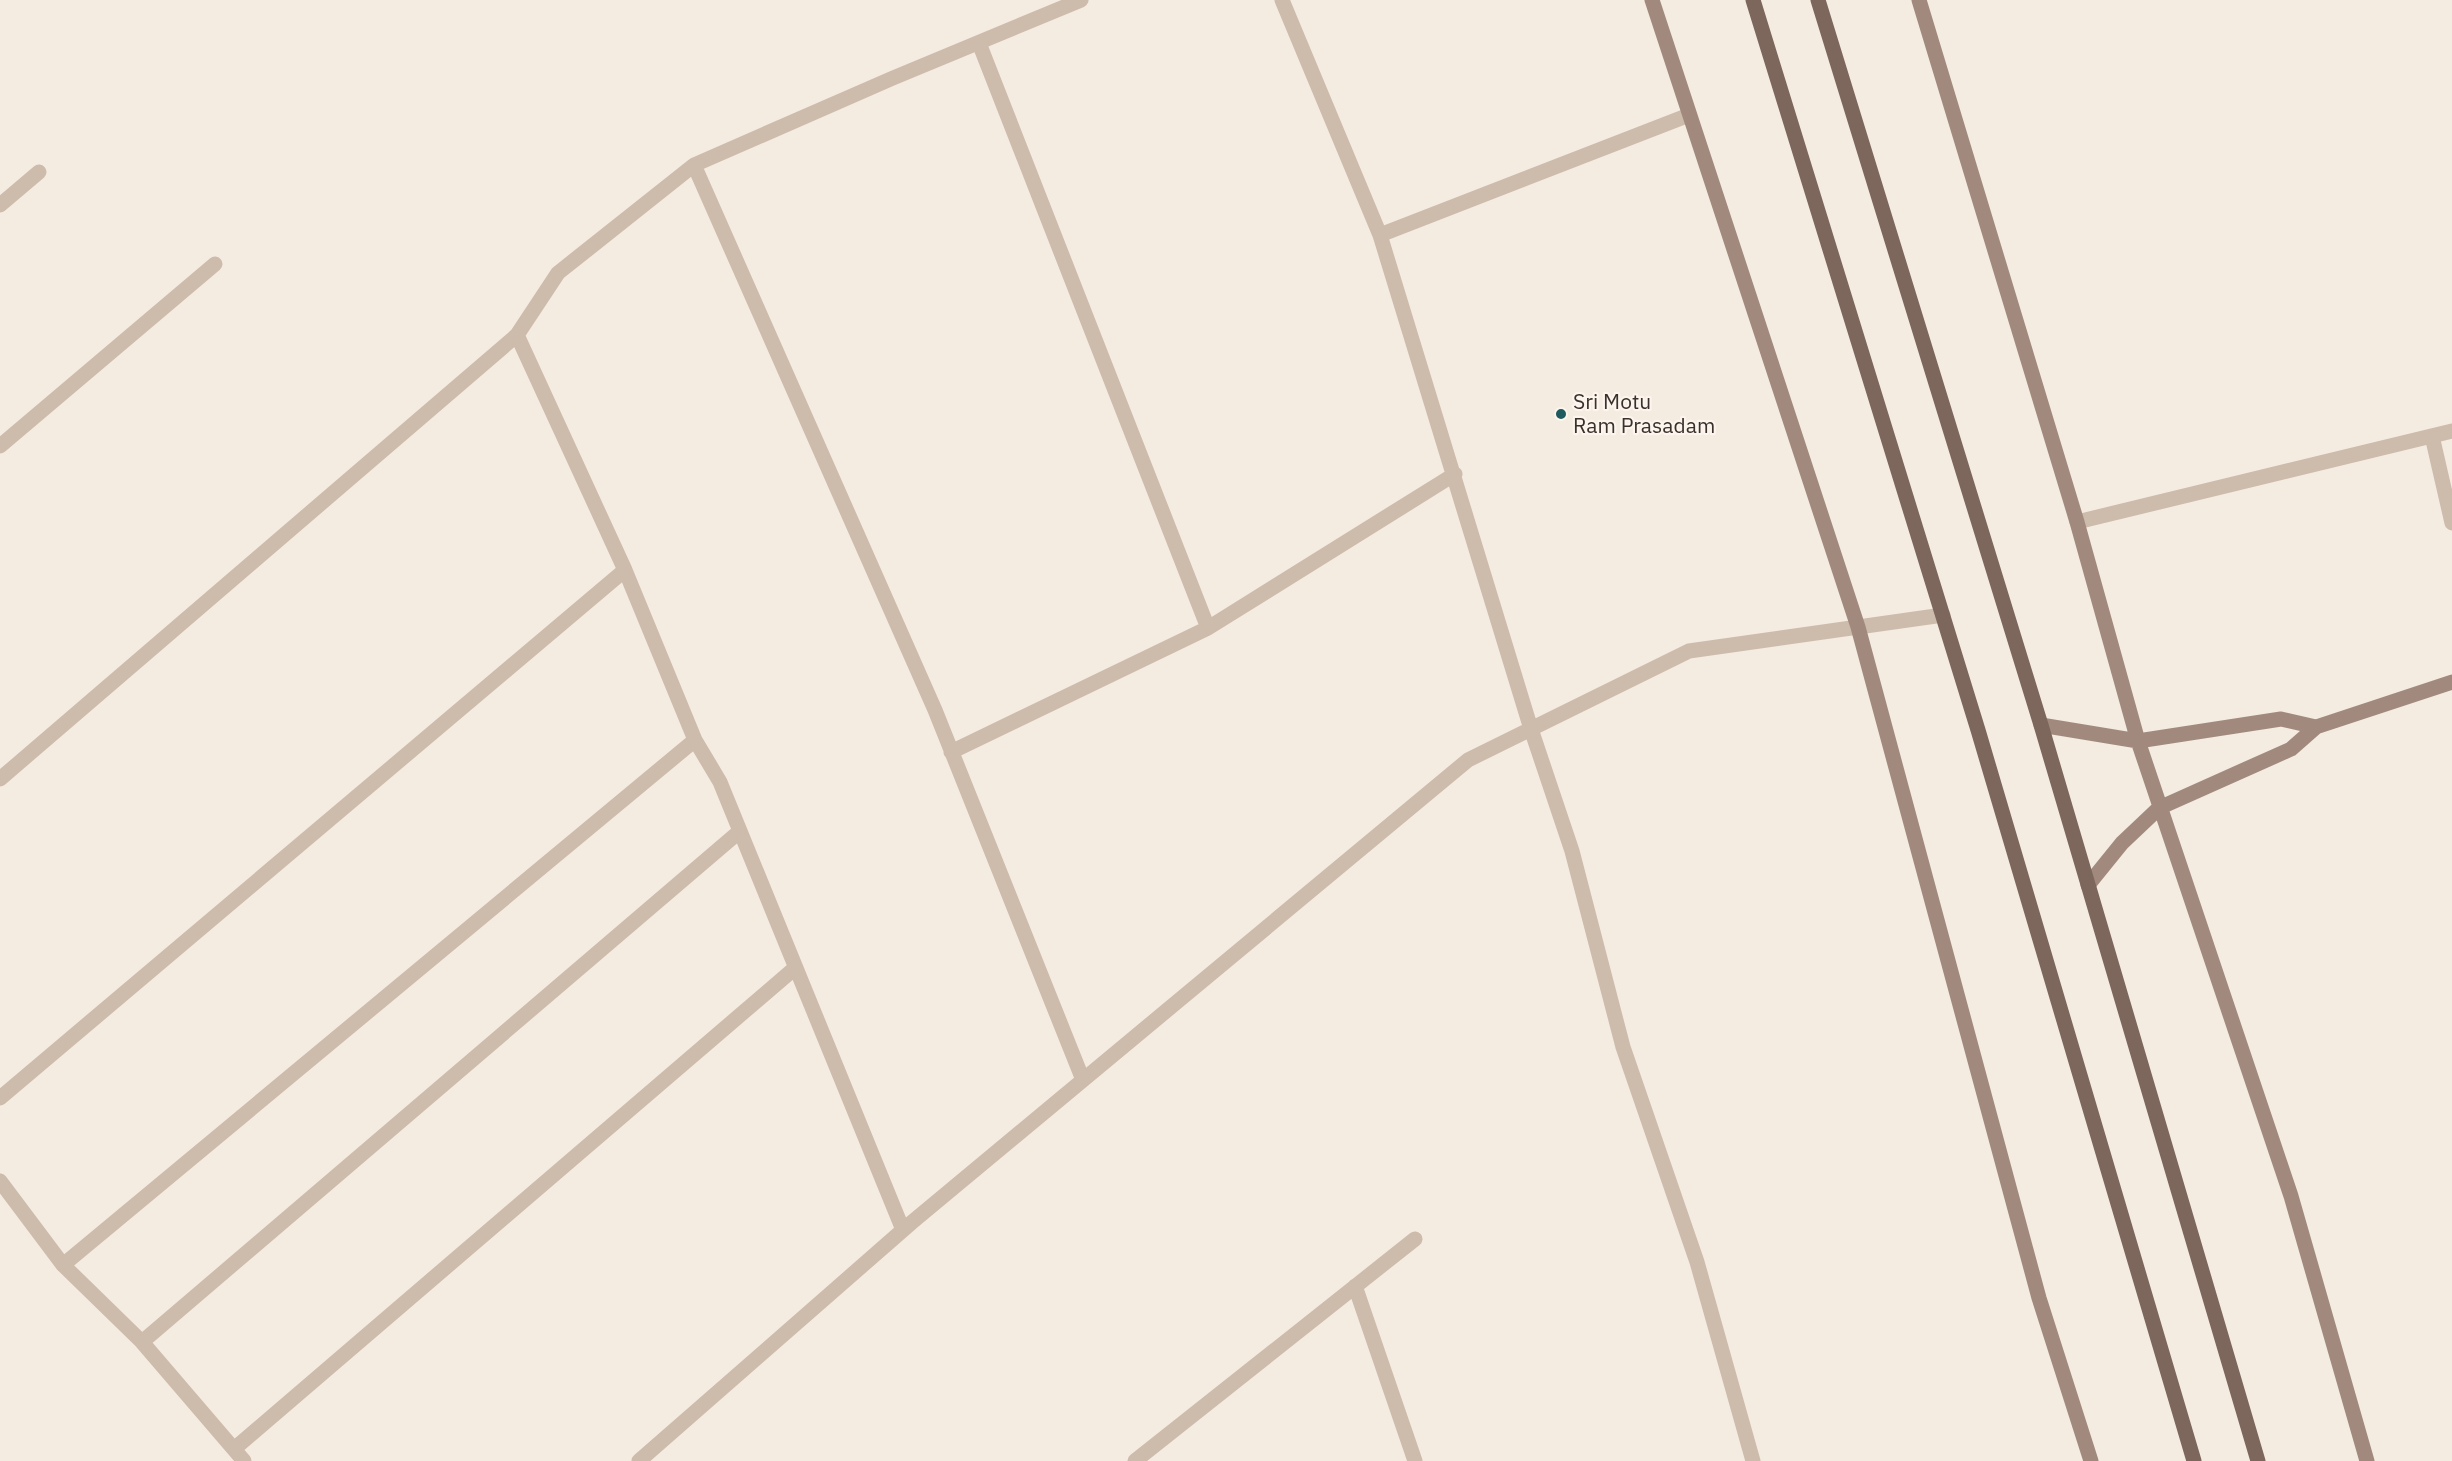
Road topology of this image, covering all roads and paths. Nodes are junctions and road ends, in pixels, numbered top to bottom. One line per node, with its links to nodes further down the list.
1 (1081, 0): 7 (street)
2 (1282, 0): 12 (street)
3 (1652, 0): 8 (street)
4 (1752, 0): 22 (main road)
5 (1818, 0): 26 (main road)
6 (1919, 0): 19 (street)
7 (979, 43): 9 (street); 24 (street)
8 (1689, 115): 12 (street); 23 (street)
9 (694, 165): 14 (street); 31 (street)
10 (39, 172): 11 (street)
11 (0, 204)
12 (1380, 235): 18 (street)
13 (215, 264): 17 (street)
14 (518, 335): 21 (street); 32 (street)
15 (2452, 431): 16 (street)
16 (2432, 435): 19 (street); 20 (street)
17 (0, 446)
18 (1455, 474): 24 (street); 28 (street)
19 (2077, 522): 30 (street)
20 (2452, 523)
21 (625, 570): 29 (street); 38 (street)
22 (1943, 615): 23 (street); 51 (main road)
23 (1858, 627): 28 (street); 50 (street)
24 (1208, 628): 31 (street)
25 (2452, 682): 27 (street)
26 (2041, 725): 30 (street); 35 (main road)
27 (2316, 727): 30 (street); 33 (street)
28 (1531, 729): 37 (street); 49 (street)
29 (695, 740): 34 (street); 42 (street)
30 (2138, 741): 33 (street)
31 (951, 752): 37 (street)
32 (0, 779)
33 (2159, 807): 35 (street); 53 (street)
34 (740, 831): 36 (street); 44 (street)
35 (2088, 885): 52 (main road)
36 (795, 968): 40 (street); 45 (street)
37 (1083, 1080): 40 (street)
38 (0, 1098)
39 (0, 1181): 42 (street)
40 (903, 1230): 46 (street)
41 (1415, 1239): 43 (street)
42 (63, 1265): 44 (street)
43 (1355, 1286): 47 (street); 48 (street)
44 (142, 1342): 45 (street)
45 (239, 1455)
46 (639, 1461)
47 (1135, 1461)
48 (1415, 1461)
49 (1753, 1461)
50 (2091, 1461)
51 (2194, 1461)
52 (2258, 1461)
53 (2367, 1461)

